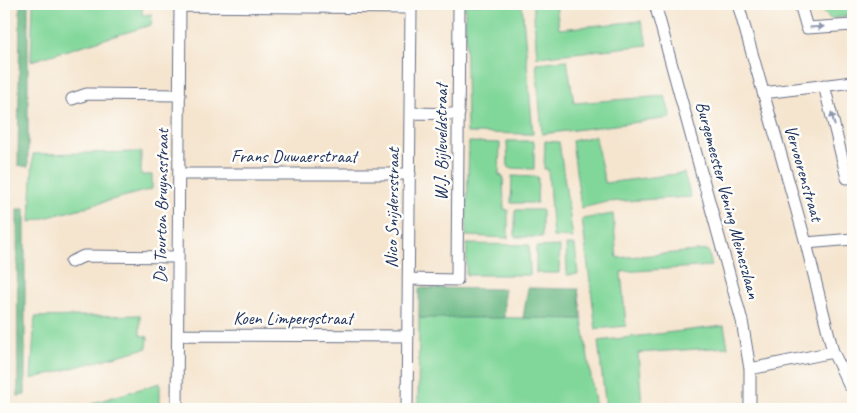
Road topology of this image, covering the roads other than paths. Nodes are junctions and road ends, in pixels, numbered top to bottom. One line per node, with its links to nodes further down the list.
1 (459, 4): 14 (street, W.J. Bijleveldstraat)
2 (655, 4): 26 (street, Burgemeester Vening Meineszlaan)
3 (738, 4): 10 (street, Vervoorenstraat)
4 (800, 4): 7 (street, one-way to 7)
5 (180, 5): 6 (street); 11 (street, De Tourton Bruynsstraat)
6 (232, 5): 13 (street, Nico Snijdersstraat)
7 (853, 25)
8 (853, 82): 9 (street)
9 (824, 85): 10 (street); 17 (street, one-way to 9)
10 (763, 92): 19 (street, Vervoorenstraat)
11 (180, 95): 12 (street); 15 (street, De Tourton Bruynsstraat)
12 (72, 99)
13 (410, 113): 14 (street); 16 (street, Nico Snijdersstraat)
14 (459, 114): 22 (street, W.J. Bijleveldstraat)
15 (180, 174): 16 (street, Frans Duwaerstraat); 20 (street, De Tourton Bruynsstraat)
16 (410, 174): 22 (street, Nico Snijdersstraat)
17 (853, 177)
18 (853, 239): 19 (street)
19 (806, 243): 25 (street, Vervoorenstraat)
20 (177, 257): 21 (street); 23 (street, De Tourton Bruynsstraat)
21 (72, 262)
22 (408, 280): 24 (street, Nico Snijdersstraat)
23 (179, 335): 24 (street, Koen Limpergstraat); 28 (street, De Tourton Bruynsstraat)
24 (408, 336): 29 (street, Nico Snijdersstraat)
25 (833, 352): 26 (street); 27 (street, Vervoorenstraat)
26 (750, 369): 30 (street, Burgemeester Vening Meineszlaan)
27 (853, 385)
28 (177, 409)
29 (407, 409)
30 (750, 409)

